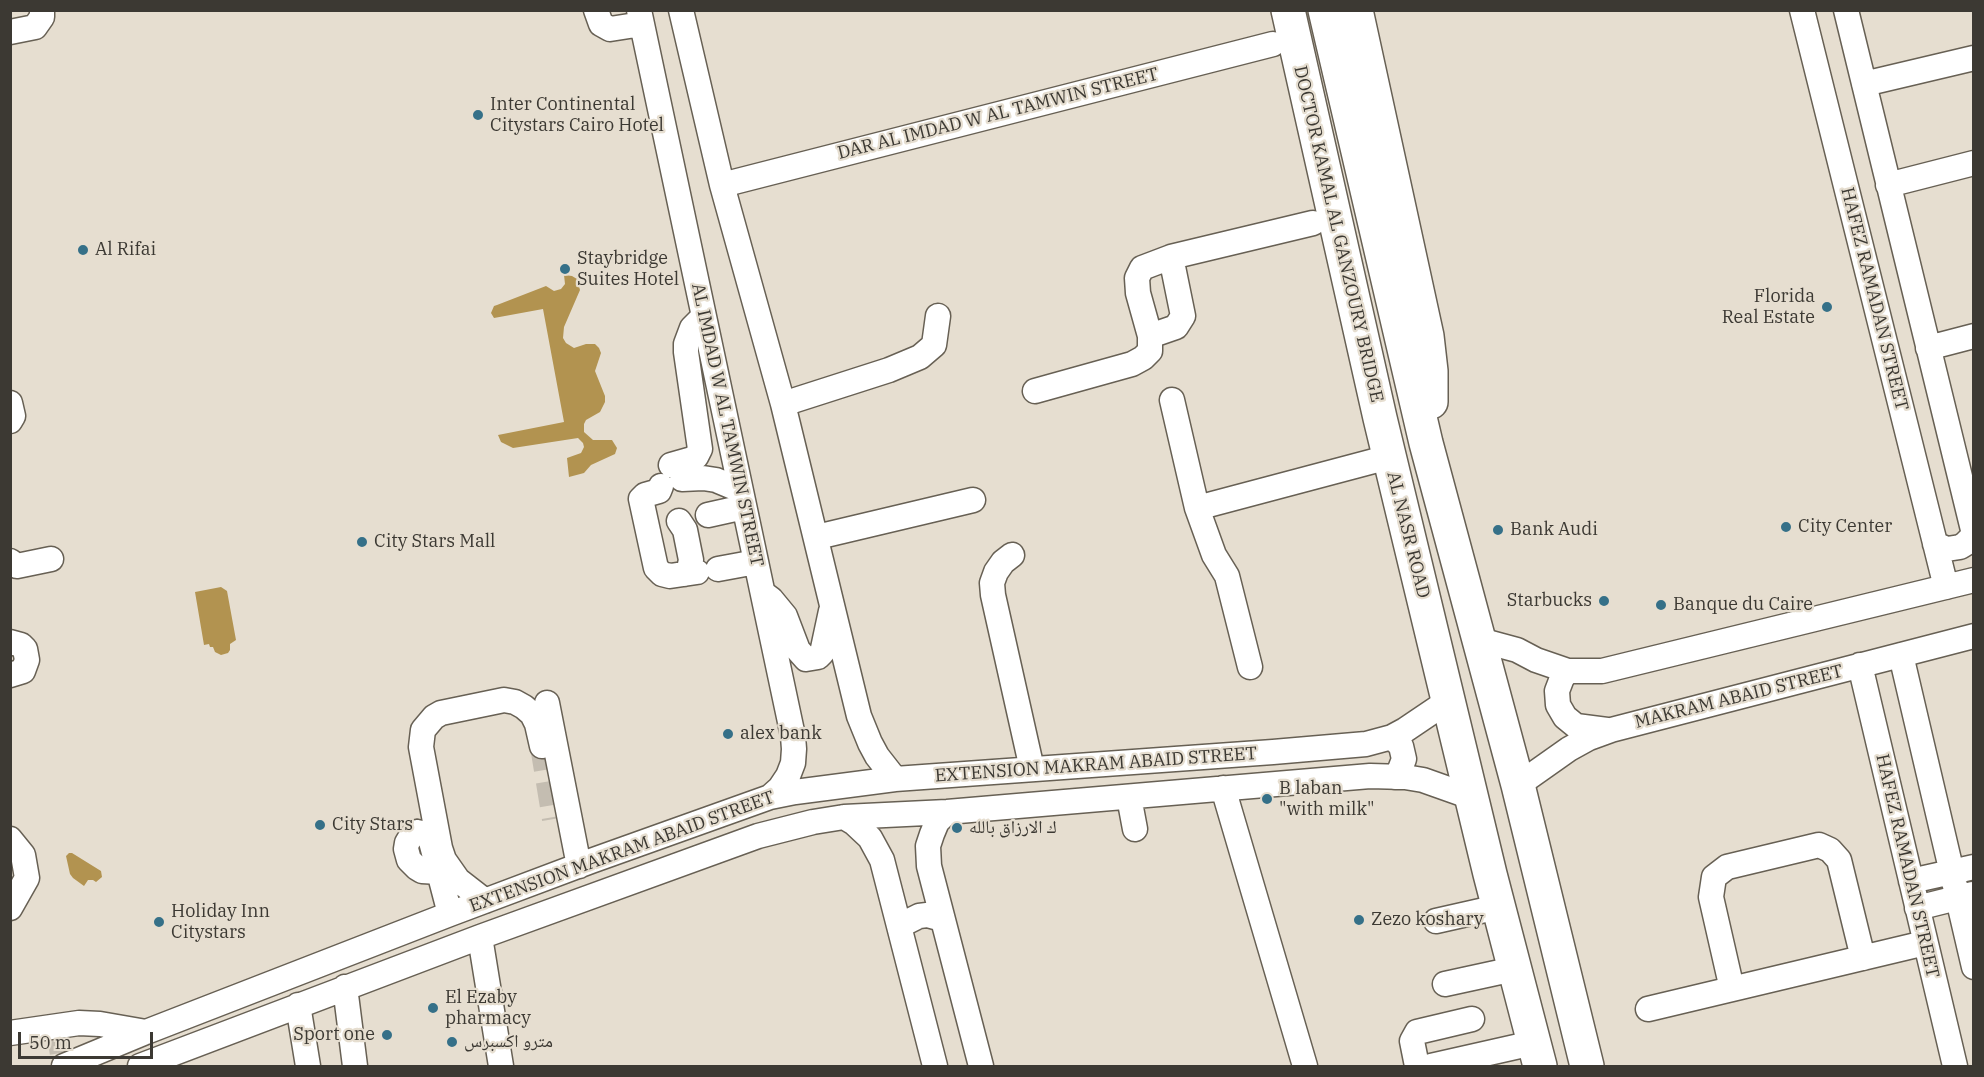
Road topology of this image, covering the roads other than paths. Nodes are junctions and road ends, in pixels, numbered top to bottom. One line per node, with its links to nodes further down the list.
1 (42, 10): 12 (street)
2 (596, 10): 11 (street)
3 (681, 10): 17 (street)
4 (697, 10): 17 (street)
5 (1265, 10): 13 (highway, AL NASR ROAD)
6 (1288, 10): 32 (highway, DOCTOR KAMAL AL GANZOURY BRIDGE)
7 (1325, 10): 31 (highway, DOCTOR KAMAL AL GANZOURY BRIDGE)
8 (1356, 10): 31 (highway)
9 (1802, 10): 41 (street, HAFEZ RAMADAN STREET)
10 (1846, 10): 15 (street)
11 (640, 17): 22 (street, AL IMDAD W AL TAMWIN STREET)
12 (10, 32)
13 (1273, 44): 17 (street, DAR AL IMDAD W AL TAMWIN STREET); 19 (highway, AL NASR ROAD)
14 (1974, 58): 15 (street)
15 (1864, 84): 18 (street)
16 (1974, 163): 18 (street)
17 (730, 183): 29 (street)
18 (1888, 184): 25 (street)
19 (1313, 223): 20 (street); 32 (highway, AL NASR ROAD)
20 (1172, 257): 23 (street); 23 (street)
21 (938, 316): 29 (street)
22 (704, 317): 33 (street); 34 (street, AL IMDAD W AL TAMWIN STREET)
23 (1150, 336): 26 (street)
24 (1974, 336): 25 (street)
25 (1928, 348): 39 (street)
26 (1035, 391)
27 (1172, 400): 36 (street)
28 (10, 403): 30 (street)
29 (783, 404): 40 (street)
30 (10, 421)
31 (1426, 443): 52 (highway)
32 (1389, 457): 36 (street); 61 (highway, AL NASR ROAD)
33 (671, 477): 34 (street); 38 (street)
34 (742, 498): 37 (street); 45 (street, AL IMDAD W AL TAMWIN STREET)
35 (974, 500): 40 (street)
36 (1197, 508): 57 (street)
37 (691, 518): 38 (street); 46 (street)
38 (649, 534): 46 (street)
39 (1974, 534): 41 (street)
40 (816, 537): 50 (street)
41 (1935, 544): 48 (street, HAFEZ RAMADAN STREET)
42 (1012, 555): 66 (street)
43 (51, 560): 44 (street)
44 (10, 561)
45 (756, 562): 46 (street); 49 (street, AL IMDAD W AL TAMWIN STREET)
46 (700, 572)
47 (1974, 580): 48 (street)
48 (1946, 587): 59 (street)
49 (763, 593): 50 (street); 71 (street, AL IMDAD W AL TAMWIN STREET)
50 (833, 602): 68 (street)
51 (1974, 636): 55 (street, MAKRAM ABAID STREET)
52 (1480, 640): 59 (street); 69 (highway)
53 (10, 642): 60 (street)
54 (10, 654): 58 (street)
55 (1901, 655): 56 (street, MAKRAM ABAID STREET); 80 (street)
56 (1860, 665): 63 (street, MAKRAM ABAID STREET); 83 (street, HAFEZ RAMADAN STREET)
57 (1251, 667)
58 (10, 670)
59 (1568, 671): 63 (street)
60 (10, 675)
61 (1448, 701): 64 (street, EXTENSION MAKRAM ABAID STREET); 73 (highway, AL NASR ROAD)
62 (553, 702): 79 (street)
63 (1611, 730): 69 (street, MAKRAM ABAID STREET)
64 (1392, 737): 66 (street, EXTENSION MAKRAM ABAID STREET); 67 (street)
65 (542, 746): 85 (street)
66 (1032, 770): 68 (street, EXTENSION MAKRAM ABAID STREET)
67 (1394, 777): 70 (street, EXTENSION MAKRAM ABAID STREET); 73 (street, EXTENSION MAKRAM ABAID STREET)
68 (896, 779): 71 (street, EXTENSION MAKRAM ABAID STREET)
69 (1518, 785): 119 (highway)
70 (1223, 788): 72 (street, EXTENSION MAKRAM ABAID STREET); 116 (street)
71 (770, 797): 79 (street, EXTENSION MAKRAM ABAID STREET)
72 (1129, 797): 74 (street, EXTENSION MAKRAM ABAID STREET); 77 (street)
73 (1471, 797): 87 (highway, AL NASR ROAD)
74 (946, 812): 75 (street, EXTENSION MAKRAM ABAID STREET); 90 (street)
75 (844, 817): 92 (street); 93 (street, EXTENSION MAKRAM ABAID STREET)
76 (554, 819): 82 (street)
77 (1136, 829)
78 (10, 839): 86 (street)
79 (585, 863): 82 (street, EXTENSION MAKRAM ABAID STREET)
80 (1962, 869): 83 (street); 84 (street)
81 (439, 872): 89 (street)
82 (556, 874): 85 (street, EXTENSION MAKRAM ABAID STREET)
83 (1911, 881): 88 (street, HAFEZ RAMADAN STREET)
84 (1965, 896): 88 (street); 96 (street)
85 (485, 901): 89 (street, EXTENSION MAKRAM ABAID STREET)
86 (11, 905)
87 (1498, 907): 91 (street); 97 (highway, AL NASR ROAD)
88 (1917, 908): 94 (street, HAFEZ RAMADAN STREET)
89 (450, 914): 104 (street, EXTENSION MAKRAM ABAID STREET)
90 (942, 919): 92 (street); 115 (street)
91 (1436, 921)
92 (900, 929): 114 (street)
93 (480, 937): 99 (street, EXTENSION MAKRAM ABAID STREET); 113 (street)
94 (1925, 943): 95 (street); 120 (street, HAFEZ RAMADAN STREET)
95 (1863, 958): 100 (street); 100 (street)
96 (1974, 967)
97 (1514, 969): 98 (street); 108 (highway, AL NASR ROAD)
98 (1445, 984)
99 (345, 987): 101 (street, EXTENSION MAKRAM ABAID STREET); 112 (street)
100 (1732, 989): 102 (street)
101 (298, 1005): 110 (street, EXTENSION MAKRAM ABAID STREET); 111 (street)
102 (1648, 1009)
103 (1472, 1019): 117 (street)
104 (146, 1032): 105 (street); 106 (street, EXTENSION MAKRAM ABAID STREET)
105 (10, 1033)
106 (121, 1043): 107 (street); 109 (street, EXTENSION MAKRAM ABAID STREET)
107 (10, 1049)
108 (1536, 1055): 118 (street)
109 (64, 1066)
110 (140, 1066)
111 (308, 1066)
112 (356, 1066)
113 (501, 1066)
114 (935, 1066)
115 (981, 1066)
116 (1305, 1066)
117 (1417, 1066)
118 (1431, 1066)
119 (1587, 1066)
120 (1955, 1066)

